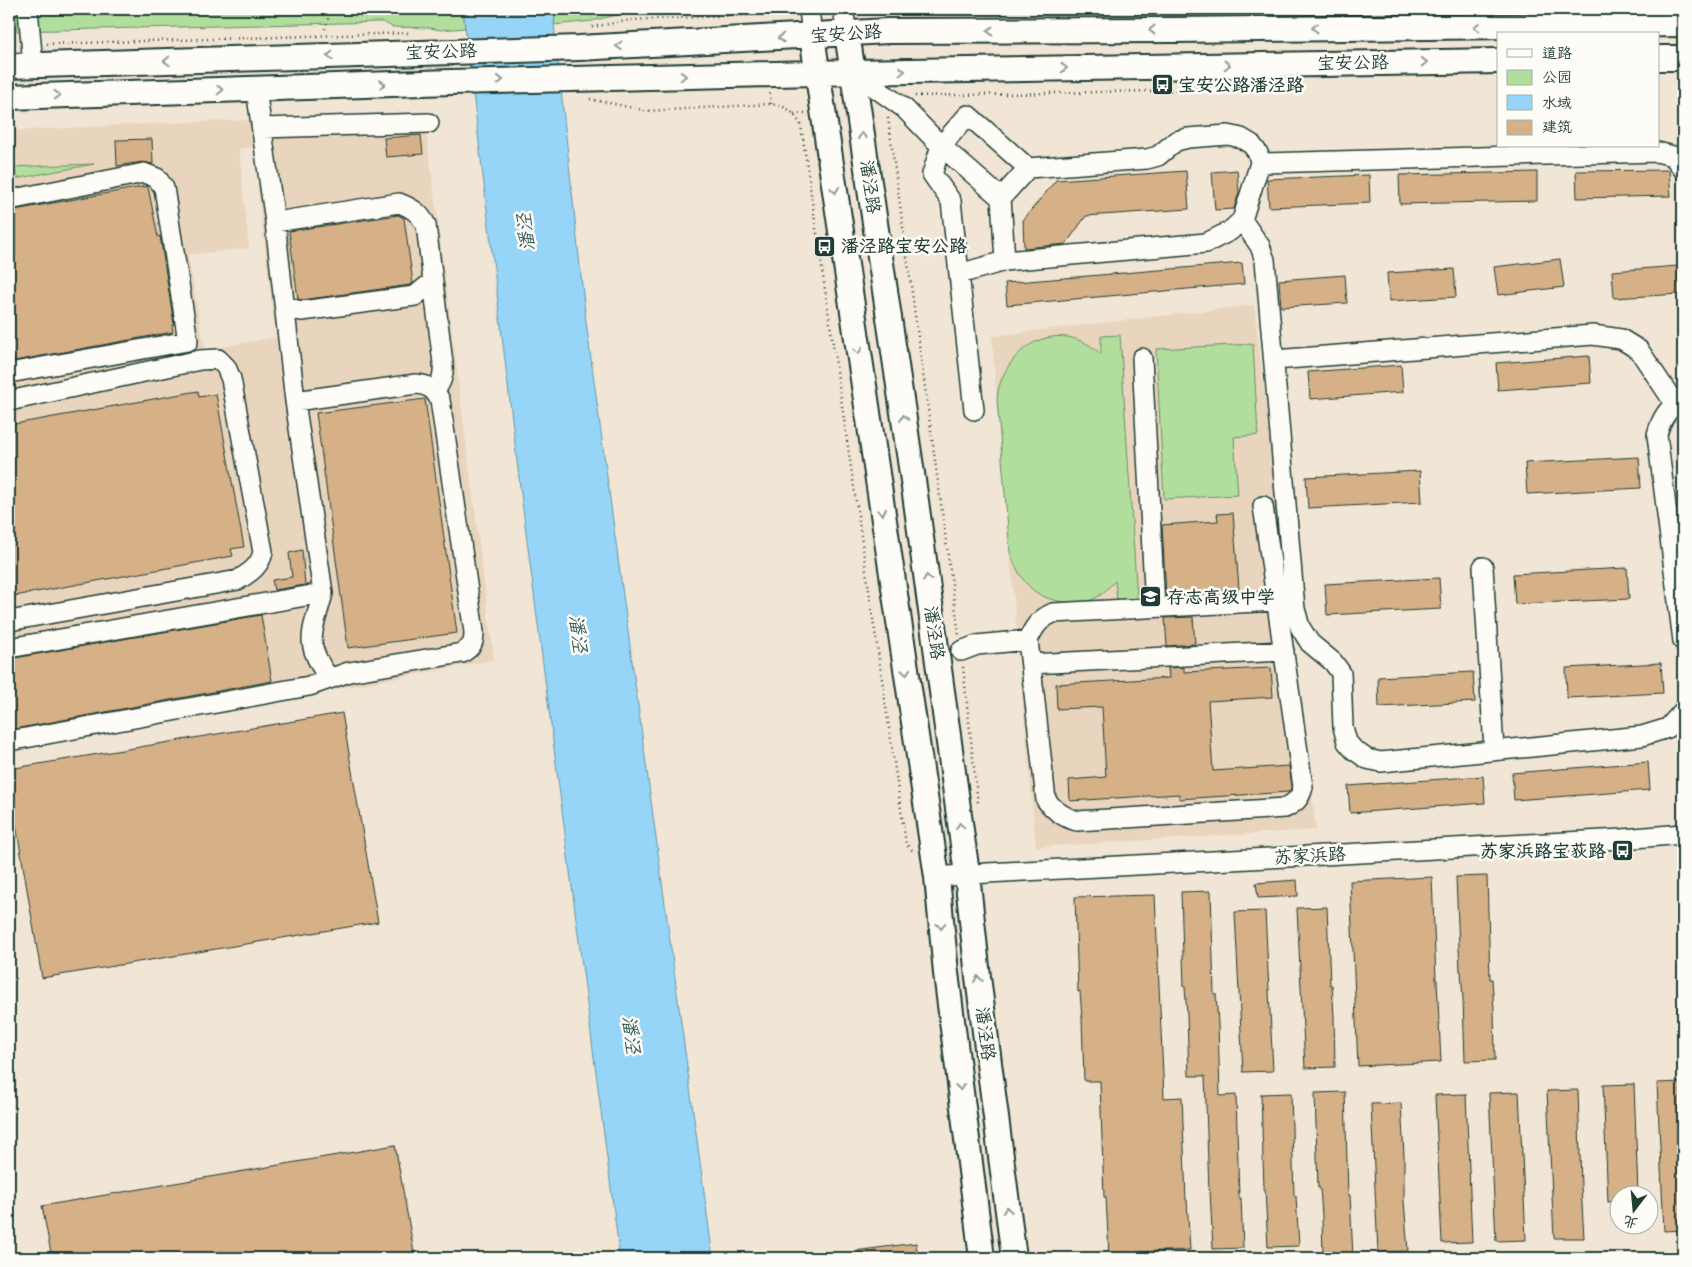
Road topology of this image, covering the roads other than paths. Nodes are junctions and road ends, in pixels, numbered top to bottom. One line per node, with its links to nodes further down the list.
1 (28, 9): 7 (street)
2 (808, 9): 6 (street, 潘泾路)
3 (843, 9): 5 (street, 潘泾路)
4 (1683, 24): 5 (main road, 宝安公路, one-way to 5)
5 (847, 33): 6 (main road, 宝安公路); 13 (main road, 潘泾路)
6 (812, 36): 7 (main road, 宝安公路, one-way to 7); 12 (main road, 潘泾路)
7 (32, 55): 11 (main road, 宝安公路)
8 (1660, 58): 9 (main road)
9 (1683, 58)
10 (1497, 60): 13 (main road, 宝安公路, one-way to 10)
11 (9, 66)
12 (818, 72): 13 (main road, 宝安公路); 14 (main road, 宝安公路, one-way to 12); 56 (main road, 潘泾路, one-way to 56)
13 (853, 72): 18 (street); 55 (main road, 潘泾路, one-way to 13)
14 (256, 89): 15 (main road, 宝安公路, one-way to 14); 17 (street)
15 (9, 97)
16 (429, 123): 17 (street)
17 (262, 128): 25 (street)
18 (941, 146): 20 (street); 22 (street); 27 (street)
19 (1260, 163): 20 (street); 21 (street); 24 (street)
20 (1028, 168): 22 (street)
21 (1683, 169)
22 (1001, 198): 26 (street)
23 (9, 200): 32 (street)
24 (1242, 220): 26 (street); 31 (street)
25 (275, 222): 28 (street); 29 (street)
26 (1005, 262): 27 (street)
27 (959, 274): 37 (street)
28 (433, 281): 29 (street); 33 (street)
29 (284, 304): 36 (street)
30 (1142, 358): 42 (street)
31 (1274, 360): 34 (street); 53 (street)
32 (9, 373)
33 (435, 391): 36 (street); 50 (street)
34 (1679, 399): 45 (street)
35 (9, 400): 43 (street)
36 (295, 401): 40 (street)
37 (974, 410)
38 (1263, 506): 41 (street)
39 (1483, 568): 53 (street)
40 (323, 593): 46 (street); 50 (street)
41 (1276, 601): 42 (street); 48 (street)
42 (1155, 607): 44 (street)
43 (9, 622)
44 (1028, 640): 47 (street); 49 (street)
45 (1683, 641)
46 (9, 648)
47 (961, 651)
48 (1284, 651): 49 (street); 49 (street)
49 (1031, 664)
50 (329, 678): 52 (street)
51 (1683, 710): 53 (street)
52 (9, 741)
53 (1494, 750)
54 (1683, 834): 55 (street, 苏家浜路)
55 (967, 874): 56 (street, 苏家浜路); 58 (main road, 潘泾路, one-way to 55)
56 (937, 877): 57 (main road, 潘泾路, one-way to 57)
57 (982, 1258)
58 (1014, 1258)

